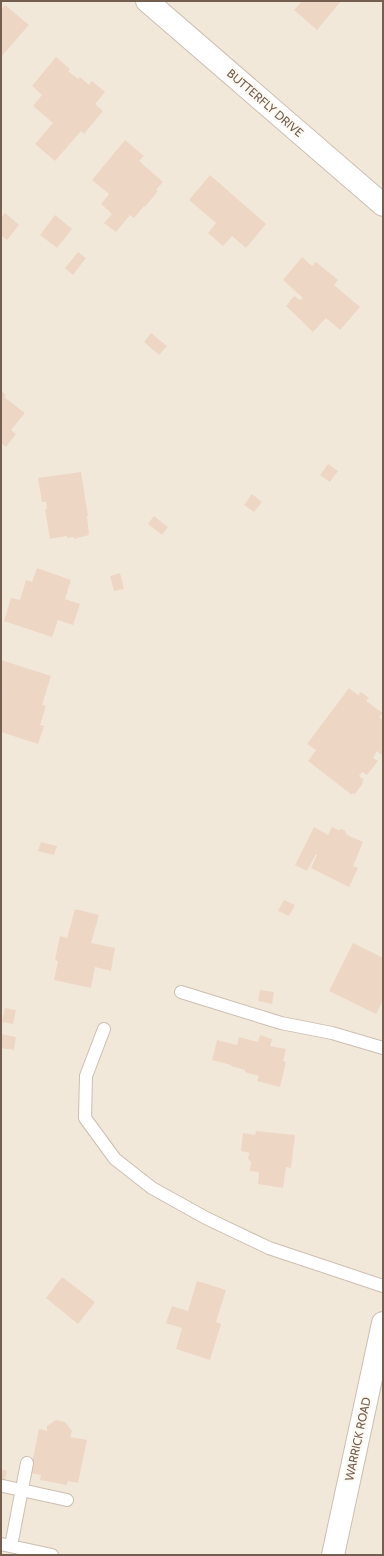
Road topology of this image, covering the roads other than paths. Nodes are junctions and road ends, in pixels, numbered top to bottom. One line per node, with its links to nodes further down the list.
1 (147, 1): 2 (street, BUTTERFLY DRIVE)
2 (383, 205)
3 (181, 992): 5 (lane)
4 (104, 1029): 6 (lane)
5 (383, 1048)
6 (383, 1286)
7 (383, 1323): 14 (street, WARRICK ROAD)
8 (27, 1463): 10 (lane)
9 (3, 1486): 10 (lane)
10 (22, 1490): 11 (lane); 12 (lane)
11 (67, 1500)
12 (6, 1545): 13 (lane)
13 (52, 1555)
14 (334, 1555)

